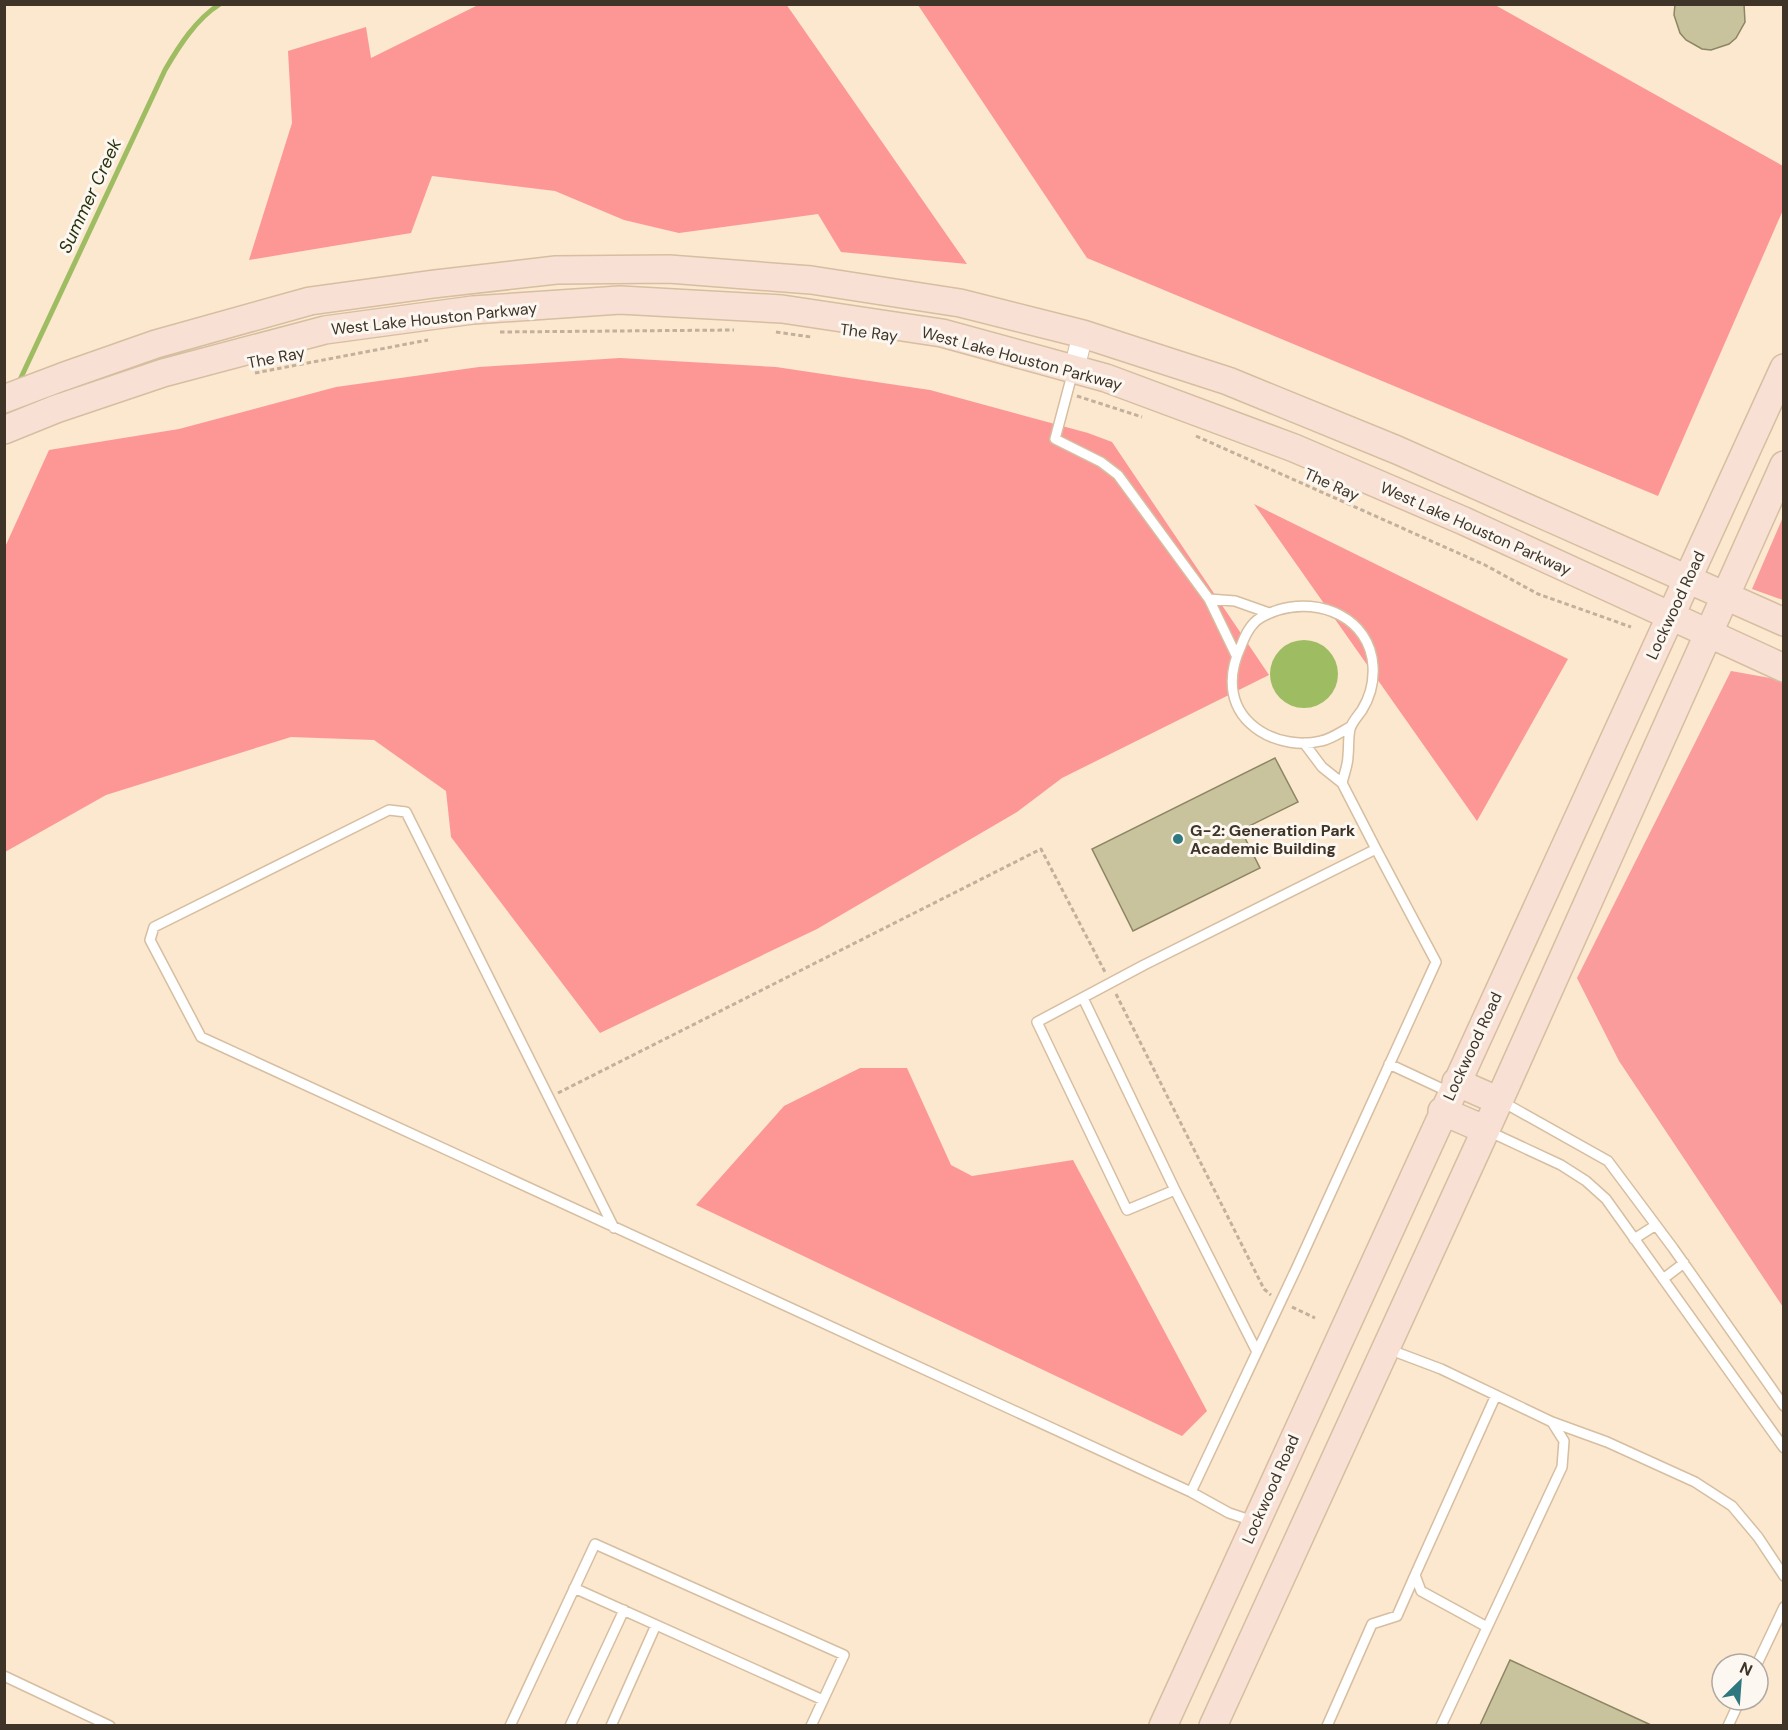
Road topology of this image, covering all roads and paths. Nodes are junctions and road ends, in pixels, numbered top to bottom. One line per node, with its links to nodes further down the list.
1 (739, 330): 3 (path)
2 (771, 331): 5 (path, The Ray)
3 (493, 332)
4 (1083, 334): 9 (street); 10 (main road, West Lake Houston Parkway); 15 (main road, West Lake Houston Parkway)
5 (822, 338)
6 (435, 339): 8 (path, The Ray)
7 (1784, 368): 15 (main road, Lockwood Road)
8 (247, 374)
9 (1070, 381): 11 (path); 12 (main road, West Lake Houston Parkway); 17 (lane); 19 (main road, West Lake Houston Parkway)
10 (4, 399)
11 (1152, 420)
12 (4, 430)
13 (1193, 435): 21 (path, The Ray)
14 (1784, 465): 16 (main road)
15 (1686, 580): 16 (main road, West Lake Houston Parkway); 19 (main road, Lockwood Road)
16 (1724, 597): 20 (main road, West Lake Houston Parkway); 22 (main road)
17 (1209, 599): 18 (lane); 23 (lane)
18 (1269, 613): 23 (lane); 25 (lane)
19 (1670, 615): 22 (main road, West Lake Houston Parkway); 32 (main road, Lockwood Road)
20 (1784, 622)
21 (1631, 627)
22 (1708, 633): 24 (main road, West Lake Houston Parkway); 34 (main road)
23 (1236, 655): 26 (lane)
24 (1784, 668)
25 (1350, 727): 26 (lane); 27 (lane)
26 (1304, 743): 27 (lane)
27 (1342, 783): 28 (lane)
28 (1376, 849): 29 (lane); 31 (lane)
29 (1111, 983): 30 (lane); 33 (path); 42 (path)
30 (1083, 998): 36 (lane); 36 (lane)
31 (1389, 1064): 32 (lane); 42 (lane)
32 (1450, 1095): 34 (main road); 35 (main road); 51 (main road, Lockwood Road)
33 (549, 1098): 38 (lane); 38 (lane)
34 (1499, 1101): 35 (main road); 37 (lane)
35 (1486, 1130): 39 (lane); 44 (main road)
36 (1175, 1190): 45 (lane)
37 (1656, 1225): 39 (lane); 40 (lane)
38 (614, 1228): 50 (lane)
39 (1634, 1239): 41 (lane)
40 (1684, 1263): 41 (lane); 47 (lane)
41 (1663, 1279): 49 (lane)
42 (1280, 1303): 43 (path); 45 (lane)
43 (1315, 1318)
44 (1386, 1348): 46 (lane); 68 (main road)
45 (1257, 1352): 50 (lane)
46 (1496, 1395): 48 (lane); 52 (lane)
47 (1784, 1406)
48 (1552, 1422): 53 (lane); 58 (lane)
49 (1784, 1448)
50 (1191, 1492): 51 (lane)
51 (1255, 1522): 67 (main road, Lockwood Road)
52 (1415, 1575): 58 (lane); 69 (lane)
53 (1784, 1576)
54 (574, 1588): 56 (lane); 61 (lane); 63 (lane)
55 (1784, 1607): 59 (lane)
56 (624, 1610): 57 (lane); 64 (lane)
57 (656, 1625): 61 (lane); 65 (lane)
58 (1487, 1627): 70 (lane)
59 (1763, 1652)
60 (4, 1676): 62 (lane)
61 (823, 1700): 66 (lane)
62 (110, 1725)
63 (510, 1725)
64 (570, 1725)
65 (611, 1725)
66 (812, 1725)
67 (1163, 1725)
68 (1213, 1725)
69 (1327, 1725)
70 (1441, 1725)

